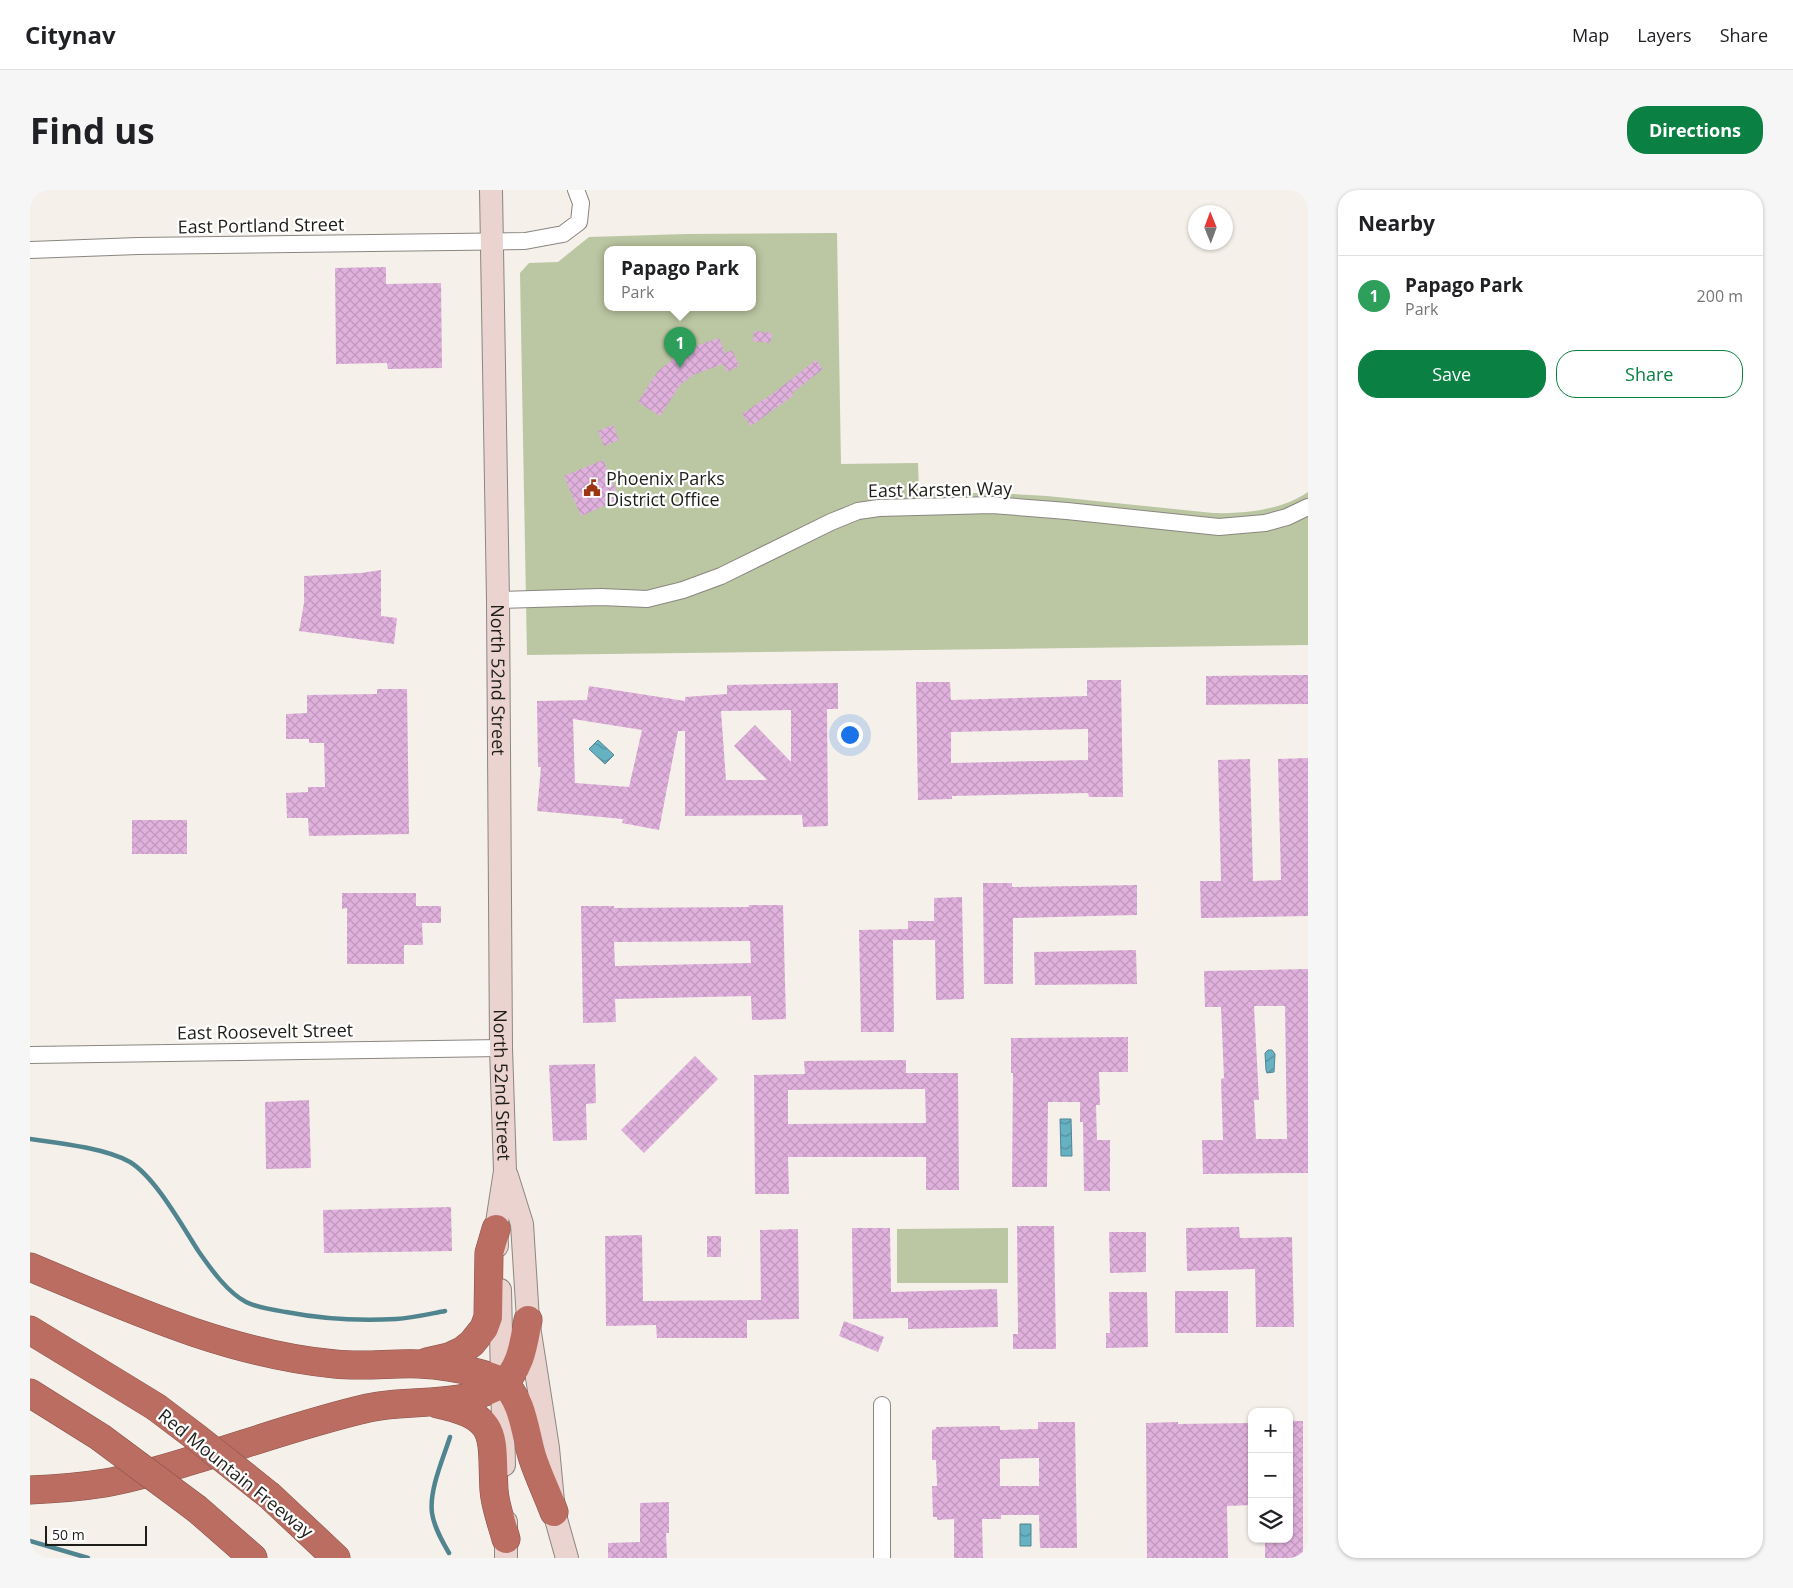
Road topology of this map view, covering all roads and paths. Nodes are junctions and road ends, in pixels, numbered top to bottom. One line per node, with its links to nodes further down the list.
1 (491, 190): 3 (main road, North 52nd Street)
2 (576, 190): 3 (street, East Portland Street)
3 (492, 241): 4 (street, East Portland Street); 6 (main road, North 52nd Street)
4 (30, 250)
5 (1308, 507): 6 (street, East Karsten Way)
6 (498, 600): 7 (main road, North 52nd Street)
7 (501, 1048): 8 (street, East Roosevelt Street); 9 (main road, North 52nd Street)
8 (30, 1055)
9 (505, 1171): 10 (main road, North 52nd Street); 12 (main road, North 52nd Street)
10 (496, 1229): 14 (highway); 15 (main road, North 52nd Street)
11 (30, 1267): 14 (highway)
12 (528, 1320): 15 (highway); 20 (main road, North 52nd Street)
13 (30, 1330): 23 (highway, Red Mountain Freeway, bridge)
14 (418, 1364): 15 (highway)
15 (502, 1383): 17 (highway); 20 (highway); 21 (main road, North 52nd Street)
16 (30, 1393): 22 (highway, bridge)
17 (427, 1401): 19 (highway); 21 (highway)
18 (882, 1405): 25 (street)
19 (30, 1490)
20 (554, 1512): 24 (main road, North 52nd Street)
21 (506, 1549)
22 (253, 1558)
23 (336, 1558)
24 (567, 1558)
25 (882, 1558)

